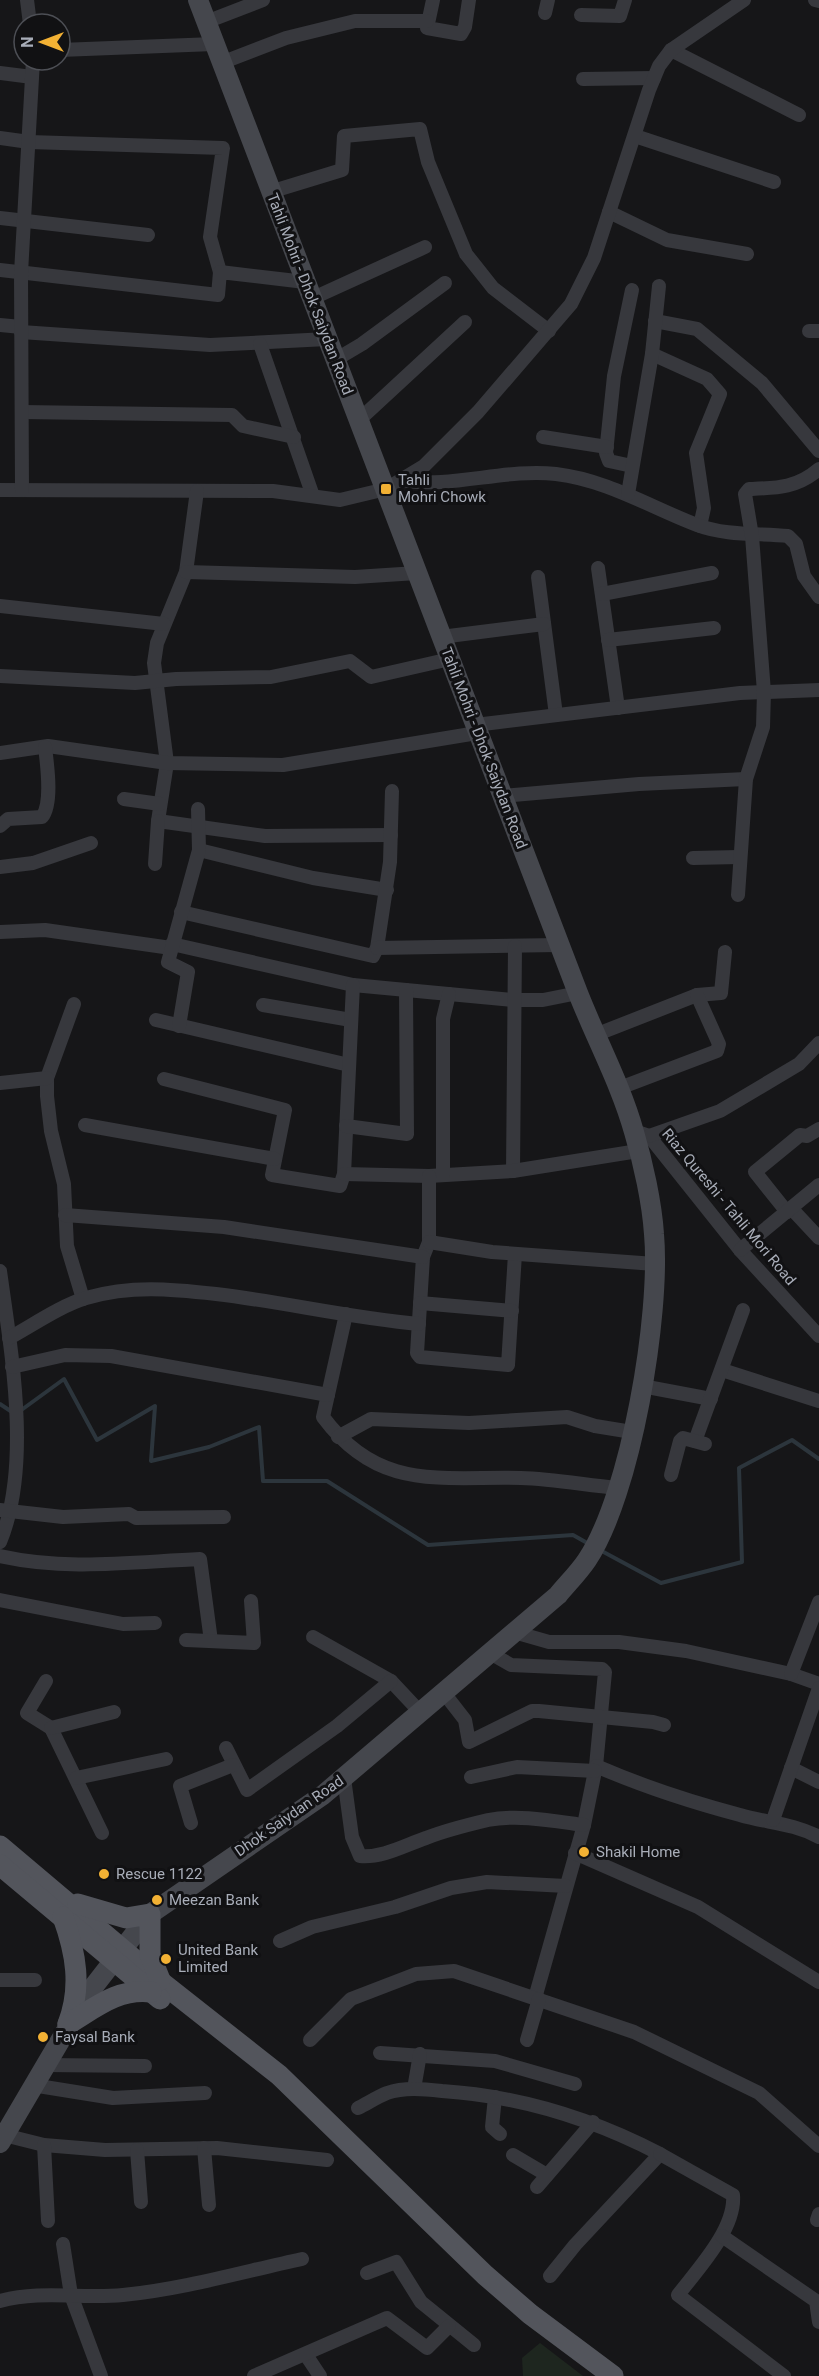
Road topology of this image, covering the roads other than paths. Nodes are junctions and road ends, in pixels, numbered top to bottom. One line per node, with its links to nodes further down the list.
1 (198, 0): 9 (street, Tahli Mohri - Dhok Saiydan Road)
2 (263, 0): 9 (street)
3 (433, 0): 8 (street)
4 (469, 0): 8 (street)
5 (625, 0): 7 (street)
6 (742, 0): 12 (street)
7 (581, 15)
8 (427, 21): 13 (street)
9 (206, 22): 10 (street, Tahli Mohri - Dhok Saiydan Road)
10 (214, 44): 11 (street); 13 (street, Tahli Mohri - Dhok Saiydan Road)
11 (72, 50)
12 (671, 50): 17 (street); 19 (street)
13 (221, 63): 24 (street, Tahli Mohri - Dhok Saiydan Road)
14 (32, 72): 16 (street)
15 (0, 73): 16 (street)
16 (32, 77): 22 (street)
17 (654, 78): 18 (street); 20 (street)
18 (583, 79)
19 (799, 116)
20 (636, 136): 23 (street); 25 (street)
21 (0, 138): 22 (street)
22 (29, 142): 27 (street); 32 (street)
23 (774, 182)
24 (270, 192): 36 (street, Tahli Mohri - Dhok Saiydan Road); 42 (street)
25 (609, 212): 30 (street); 42 (street)
26 (0, 218): 27 (street)
27 (26, 223): 28 (street); 33 (street)
28 (148, 235)
29 (425, 247): 36 (street)
30 (747, 255)
31 (0, 270): 33 (street)
32 (220, 272): 33 (street); 36 (street)
33 (21, 273): 41 (street)
34 (445, 283): 46 (street)
35 (659, 286): 38 (street)
36 (308, 290): 43 (street, Tahli Mohri - Dhok Saiydan Road)
37 (632, 290): 52 (street)
38 (656, 321): 45 (street); 51 (street)
39 (465, 322): 48 (street)
40 (0, 325): 41 (street)
41 (21, 330): 44 (street); 47 (street)
42 (549, 331): 55 (street)
43 (327, 339): 44 (street); 46 (street, Tahli Mohri - Dhok Saiydan Road)
44 (260, 344): 49 (street)
45 (652, 354): 53 (street); 61 (street)
46 (335, 360): 48 (street, Tahli Mohri - Dhok Saiydan Road)
47 (22, 412): 49 (street); 57 (street)
48 (359, 420): 55 (street, Tahli Mohri - Dhok Saiydan Road)
49 (294, 437): 60 (street)
50 (543, 437): 52 (street)
51 (817, 446)
52 (607, 447): 53 (street)
53 (632, 466): 59 (street)
54 (819, 469): 62 (street)
55 (394, 484): 59 (street); 60 (street); 65 (street, Tahli Mohri - Dhok Saiydan Road)
56 (0, 490): 57 (street)
57 (22, 490): 58 (street)
58 (197, 491): 60 (street); 64 (street)
59 (628, 494): 61 (street)
60 (313, 496)
61 (700, 526): 62 (street)
62 (752, 536): 69 (street); 80 (street)
63 (598, 568): 68 (street)
64 (186, 572): 65 (street); 71 (street)
65 (417, 573): 74 (street, Tahli Mohri - Dhok Saiydan Road)
66 (712, 573): 68 (street)
67 (538, 577): 72 (street)
68 (602, 594): 75 (street)
69 (819, 597)
70 (0, 606): 71 (street)
71 (164, 624): 78 (street)
72 (544, 624): 74 (street); 82 (street)
73 (714, 628): 75 (street)
74 (441, 637): 76 (street, Tahli Mohri - Dhok Saiydan Road)
75 (608, 640): 81 (street)
76 (450, 659): 78 (street); 83 (street, Tahli Mohri - Dhok Saiydan Road)
77 (0, 676): 78 (street)
78 (154, 681): 86 (street)
79 (819, 690): 80 (street)
80 (764, 692): 81 (street); 87 (street)
81 (618, 708): 82 (street)
82 (556, 715): 83 (street)
83 (476, 729): 86 (street); 89 (street, Tahli Mohri - Dhok Saiydan Road)
84 (45, 747): 85 (street); 86 (street); 94 (street)
85 (0, 753)
86 (167, 764): 91 (street)
87 (746, 779): 89 (street); 99 (street)
88 (392, 791): 96 (street)
89 (502, 796): 108 (street, Tahli Mohri - Dhok Saiydan Road)
90 (123, 799): 91 (street)
91 (160, 804): 93 (street)
92 (198, 809): 95 (street)
93 (158, 821): 95 (street); 102 (street)
94 (0, 826)
95 (199, 826): 96 (street); 98 (street)
96 (391, 835): 104 (street)
97 (91, 843): 103 (street)
98 (199, 850): 104 (street); 106 (street)
99 (739, 856): 100 (street); 105 (street)
100 (693, 858)
101 (0, 860): 103 (street)
102 (155, 864)
103 (0, 866)
104 (387, 890): 111 (street)
105 (738, 895)
106 (181, 912): 109 (street); 111 (street)
107 (0, 932): 109 (street)
108 (559, 945): 110 (street); 115 (street, Tahli Mohri - Dhok Saiydan Road)
109 (171, 946): 113 (street); 123 (street)
110 (515, 946): 111 (street); 118 (street)
111 (377, 948)
112 (725, 952): 117 (street)
113 (353, 985): 114 (street); 122 (street)
114 (406, 990): 116 (street); 132 (street)
115 (578, 993): 118 (street); 124 (street, Tahli Mohri - Dhok Saiydan Road)
116 (449, 994): 118 (street); 138 (street)
117 (697, 995): 124 (street); 130 (street)
118 (513, 1000): 136 (street)
119 (74, 1004): 127 (street)
120 (263, 1005): 122 (street)
121 (156, 1020): 123 (street)
122 (351, 1020): 126 (street)
123 (179, 1026): 126 (street)
124 (595, 1035): 130 (street, Tahli Mohri - Dhok Saiydan Road)
125 (819, 1043): 134 (street)
126 (349, 1065): 132 (street)
127 (47, 1078): 129 (street); 141 (street)
128 (164, 1079): 135 (street)
129 (0, 1083)
130 (617, 1089): 134 (street, Tahli Mohri - Dhok Saiydan Road)
131 (85, 1125): 135 (street)
132 (346, 1126): 137 (street)
133 (819, 1129): 140 (street)
134 (641, 1139): 136 (street); 144 (street, Riaz Qureshi - Tahli Mori Road); 147 (street, Tahli Mohri - Dhok Saiydan Road)
135 (275, 1159): 137 (street)
136 (513, 1171): 138 (street)
137 (345, 1174): 138 (street)
138 (436, 1176): 143 (street)
139 (819, 1185): 140 (street)
140 (789, 1210): 142 (street); 144 (street)
141 (65, 1215): 146 (street); 149 (street)
142 (819, 1238)
143 (429, 1242): 145 (street); 146 (street)
144 (740, 1250): 155 (street, Riaz Qureshi - Tahli Mori Road)
145 (515, 1254): 147 (street); 152 (street)
146 (423, 1257): 150 (street)
147 (655, 1264): 159 (street, Tahli Mohri - Dhok Saiydan Road)
148 (0, 1271): 156 (street)
149 (84, 1299): 153 (street); 156 (street)
150 (420, 1303): 152 (street); 154 (street)
151 (743, 1310): 158 (street)
152 (512, 1311): 154 (street)
153 (346, 1314): 154 (street); 160 (street)
154 (419, 1324)
155 (819, 1336)
156 (9, 1338): 157 (street)
157 (12, 1367): 160 (street); 167 (street)
158 (722, 1370): 161 (street); 162 (street)
159 (642, 1386): 161 (street); 163 (street, Tahli Mohri - Dhok Saiydan Road)
160 (328, 1395): 164 (street)
161 (711, 1399): 165 (street)
162 (819, 1401)
163 (632, 1431): 164 (street); 166 (street, Tahli Mohri - Dhok Saiydan Road)
164 (338, 1437): 166 (street)
165 (671, 1475)
166 (617, 1488): 168 (street, Tahli Mohri - Dhok Saiydan Road)
167 (4, 1511): 169 (street); 170 (street)
168 (609, 1513): 176 (street, Dhok Saiydan Road)
169 (224, 1517)
170 (0, 1542)
171 (0, 1556): 179 (street)
172 (0, 1600): 175 (street)
173 (251, 1601): 179 (street)
174 (817, 1611): 181 (street)
175 (155, 1623)
176 (514, 1632): 180 (street, Dhok Saiydan Road); 181 (street)
177 (313, 1637): 183 (street)
178 (186, 1640): 179 (street)
179 (210, 1641)
180 (490, 1653): 185 (street, Dhok Saiydan Road); 188 (street)
181 (791, 1674): 184 (street)
182 (46, 1681): 190 (street)
183 (391, 1681): 187 (street); 193 (street)
184 (819, 1686): 195 (street)
185 (444, 1693): 187 (street, Dhok Saiydan Road); 188 (street)
186 (114, 1712): 190 (street)
187 (421, 1713): 198 (street, Dhok Saiydan Road)
188 (601, 1717): 189 (street); 194 (street)
189 (664, 1725)
190 (51, 1728): 197 (street)
191 (226, 1748): 193 (street)
192 (166, 1759): 197 (street)
193 (233, 1766): 201 (street)
194 (595, 1768): 196 (street); 200 (street); 202 (street)
195 (791, 1768): 199 (street); 200 (street)
196 (471, 1777)
197 (76, 1778): 203 (street)
198 (344, 1778): 202 (street); 210 (street, Dhok Saiydan Road)
199 (819, 1782)
200 (773, 1820): 204 (street)
201 (191, 1823)
202 (584, 1825): 206 (street)
203 (102, 1833)
204 (819, 1837)
205 (0, 1846): 209 (main road)
206 (575, 1853): 208 (street); 215 (street)
207 (0, 1865): 209 (main road)
208 (566, 1886): 211 (street); 217 (street)
209 (63, 1908): 210 (main road); 212 (main road); 218 (main road)
210 (150, 1914): 212 (street, Dhok Saiydan Road); 216 (main road)
211 (280, 1941)
212 (117, 1954): 216 (main road); 218 (street, Dhok Saiydan Road)
213 (0, 1980): 214 (street)
214 (35, 1980)
215 (819, 1982)
216 (156, 1987): 218 (main road); 261 (main road); 262 (main road)
217 (537, 1998): 219 (street); 220 (street); 235 (street)
218 (68, 2024): 223 (street, Dhok Saiydan Road)
219 (310, 2040)
220 (527, 2040)
221 (380, 2052): 222 (street)
222 (420, 2054): 225 (street); 227 (street)
223 (45, 2064): 224 (street); 226 (street, Dhok Saiydan Road)
224 (145, 2066)
225 (575, 2084)
226 (32, 2085): 228 (street); 232 (street, Dhok Saiydan Road)
227 (414, 2089): 229 (street); 230 (street)
228 (205, 2093)
229 (495, 2097): 231 (street); 233 (street)
230 (358, 2108)
231 (593, 2122): 238 (street); 241 (street)
232 (4, 2130): 234 (street)
233 (500, 2134)
234 (44, 2145): 237 (street); 245 (street)
235 (819, 2146)
236 (204, 2148): 237 (street); 240 (street); 244 (street)
237 (137, 2150): 243 (street)
238 (660, 2154): 246 (street); 250 (street)
239 (513, 2155): 241 (street)
240 (327, 2160)
241 (547, 2175): 242 (street)
242 (537, 2187)
243 (141, 2202)
244 (209, 2205)
245 (48, 2221)
246 (722, 2236): 252 (street); 263 (street)
247 (63, 2244): 251 (street)
248 (302, 2259): 251 (street)
249 (367, 2273): 255 (street)
250 (550, 2276)
251 (71, 2295): 253 (street); 259 (street)
252 (818, 2298): 254 (street)
253 (0, 2301)
254 (819, 2322)
255 (449, 2326): 256 (street); 257 (street)
256 (474, 2345)
257 (306, 2355): 258 (street); 260 (street)
258 (258, 2375)
259 (100, 2376)
260 (320, 2376)
261 (595, 2376)
262 (613, 2376)
263 (784, 2376)

